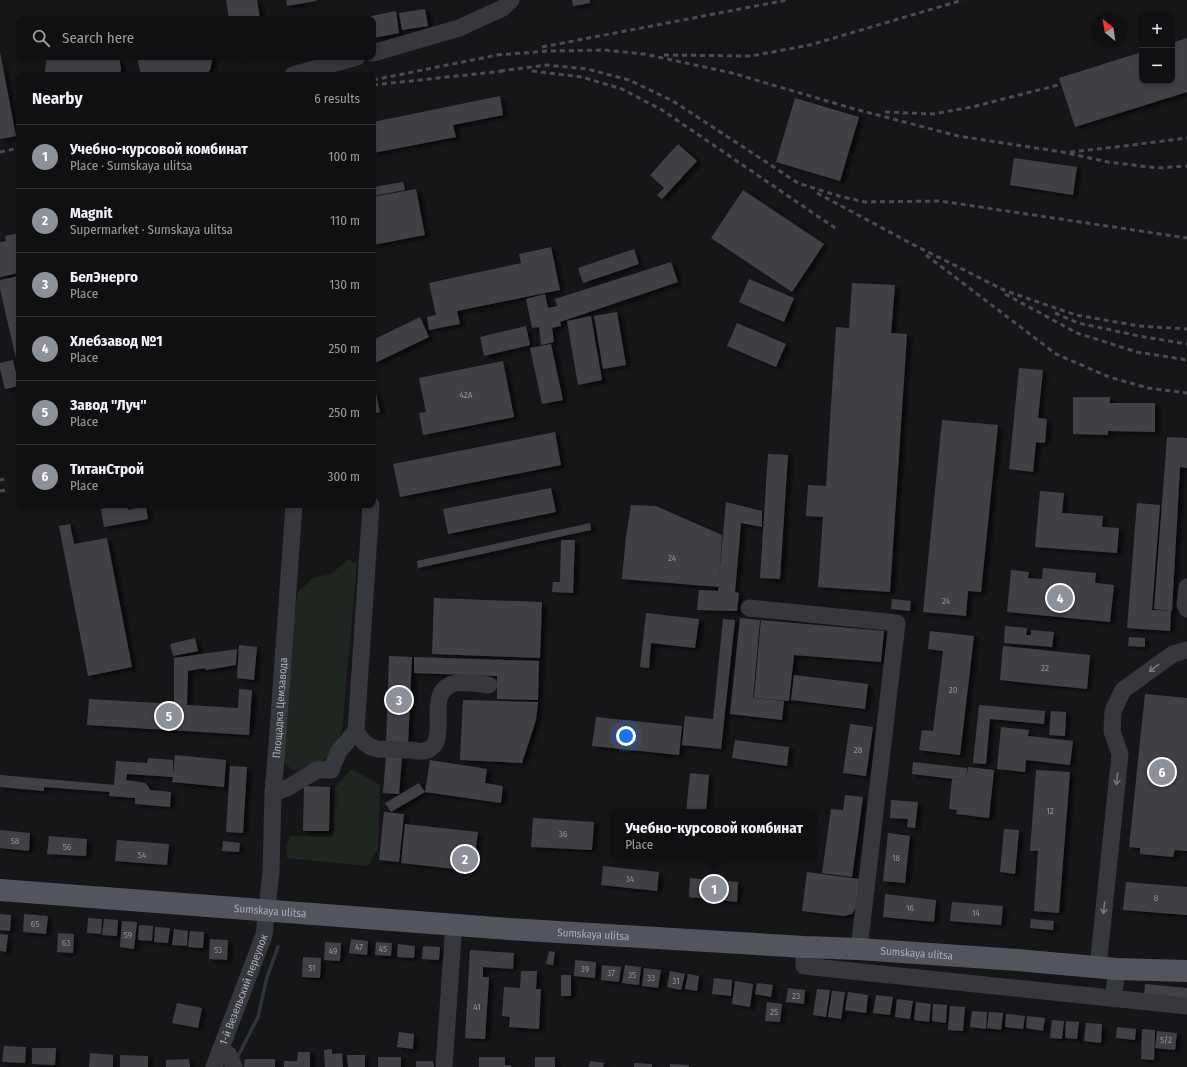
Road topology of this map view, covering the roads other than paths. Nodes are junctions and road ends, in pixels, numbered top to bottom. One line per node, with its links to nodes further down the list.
1 (511, 0): 2 (street)
2 (376, 51)
3 (346, 60): 4 (street)
4 (304, 72)
5 (294, 508): 13 (street, Площадка Цемзавода)
6 (371, 508): 12 (street)
7 (1187, 586): 9 (street)
8 (749, 608): 18 (street)
9 (1187, 609)
10 (1187, 650): 19 (street, one-way to 19)
11 (490, 685): 12 (street)
12 (356, 731): 13 (street)
13 (273, 793): 15 (street, Площадка Цемзавода)
14 (0, 890): 15 (main road, Sumskaya ulitsa)
15 (267, 910): 16 (main road, Sumskaya ulitsa); 23 (street, 1-й Везельский переулок)
16 (455, 924): 17 (main road, Sumskaya ulitsa); 26 (street)
17 (804, 947): 18 (main road, Sumskaya ulitsa); 21 (street)
18 (859, 948): 19 (main road, Sumskaya ulitsa)
19 (1107, 968): 20 (main road, Sumskaya ulitsa); 21 (street)
20 (1187, 972)
21 (1113, 999): 22 (street)
22 (1187, 1006)
23 (220, 1050): 24 (street, 1-й Везельский переулок); 25 (street)
24 (214, 1067)
25 (234, 1067)
26 (444, 1067)

